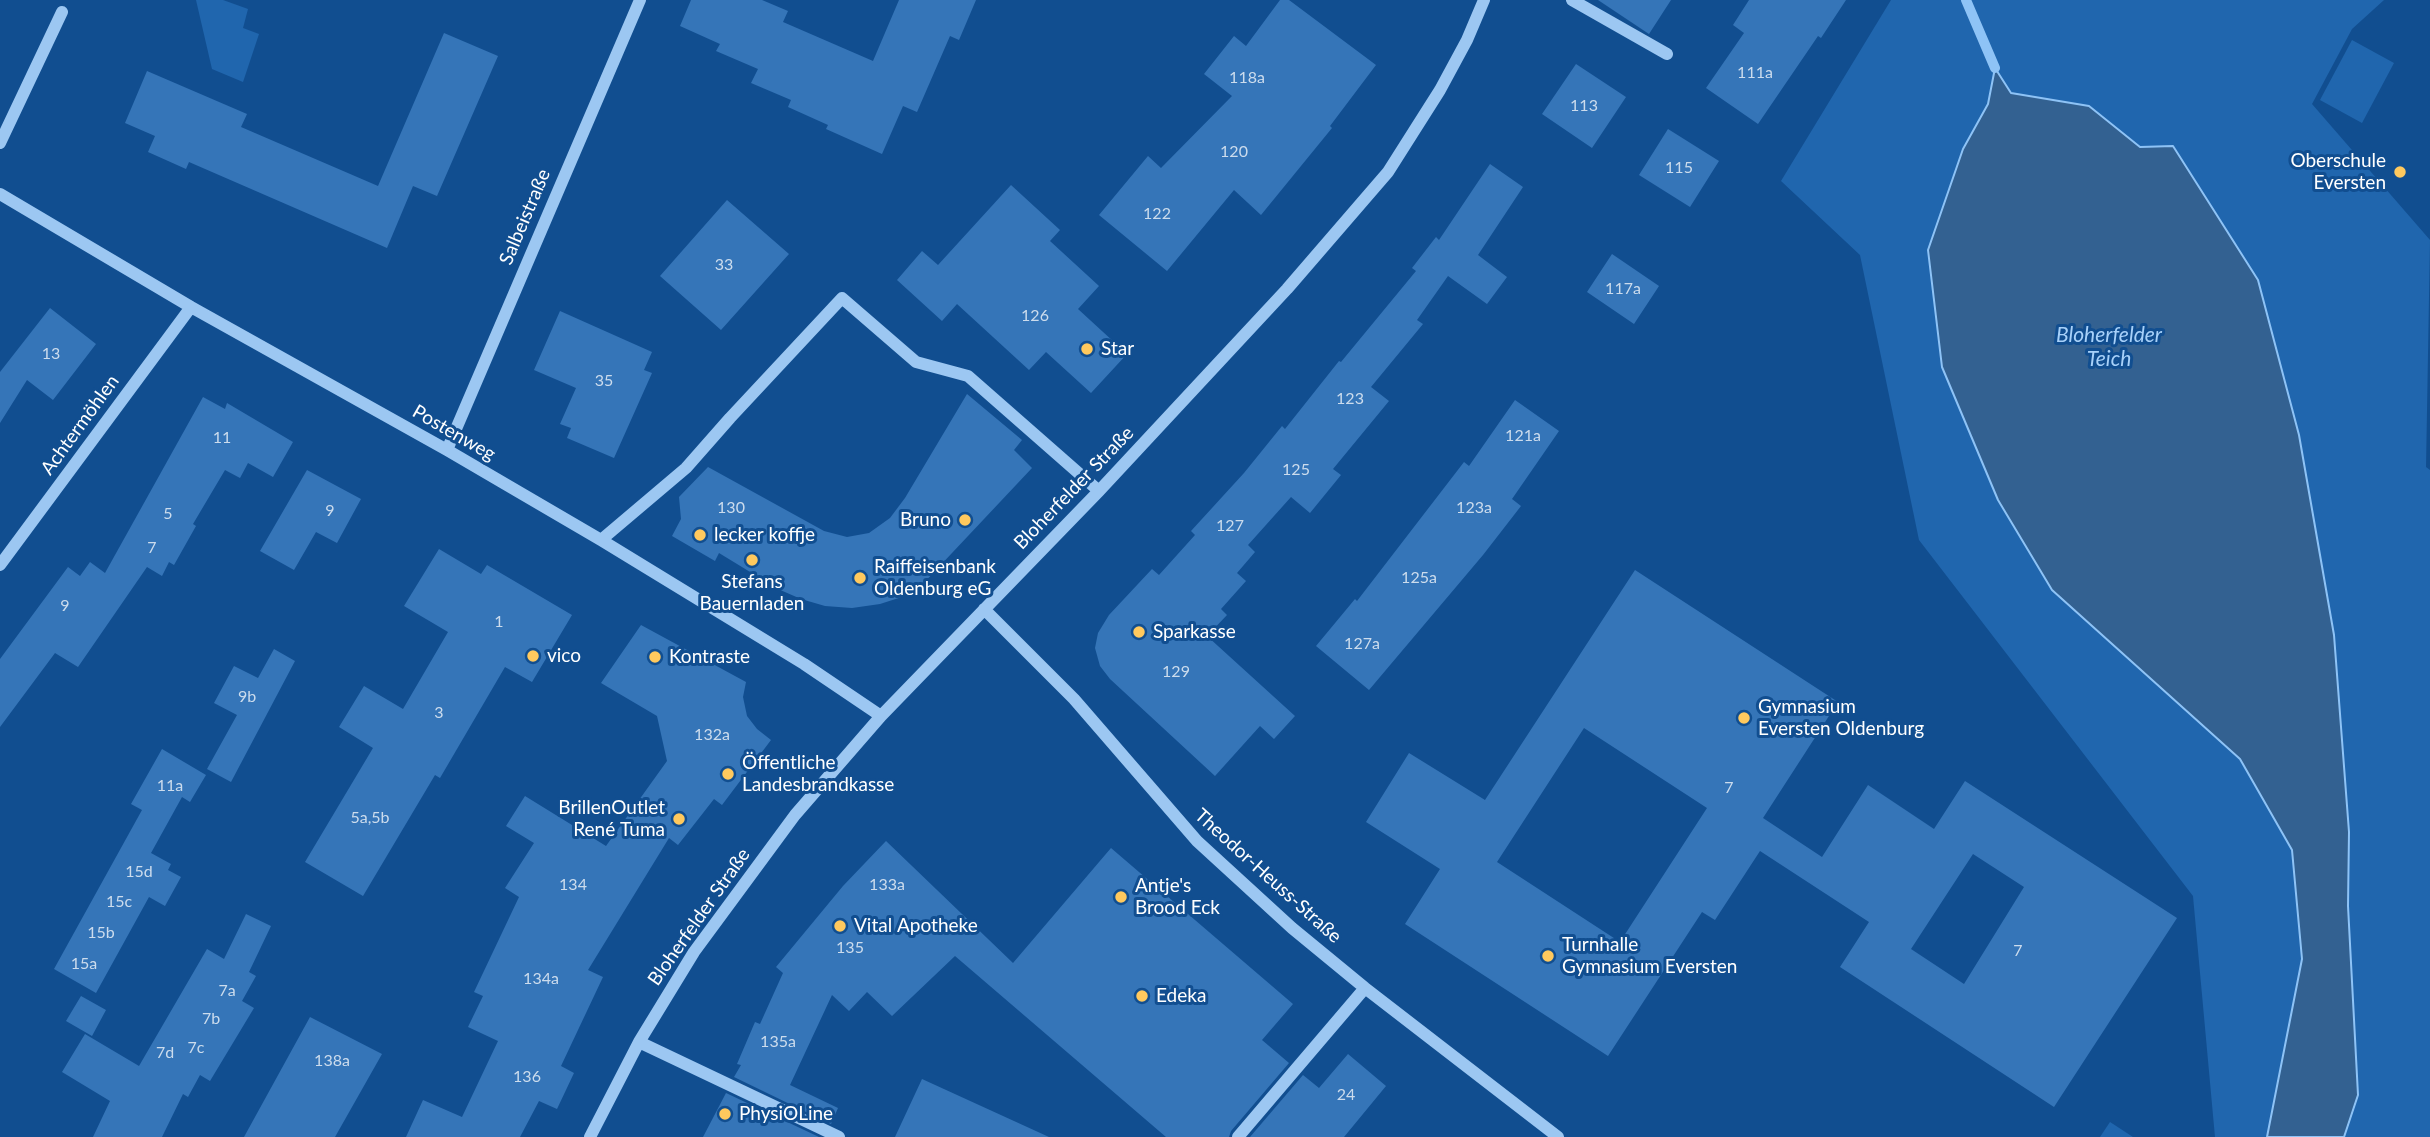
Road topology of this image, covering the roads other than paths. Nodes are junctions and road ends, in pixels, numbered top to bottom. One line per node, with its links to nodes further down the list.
1 (640, 0): 9 (street, Salbeistraße)
2 (1483, 0): 10 (street, Bloherfelder Straße)
3 (1572, 0): 5 (street)
4 (62, 12): 6 (street)
5 (1667, 54)
6 (0, 143)
7 (0, 194): 8 (street, Postenweg)
8 (191, 307): 9 (street, Postenweg); 12 (street, Achtermöhlen)
9 (447, 450): 11 (street, Postenweg)
10 (1099, 491): 11 (street); 13 (street, Bloherfelder Straße)
11 (601, 540): 14 (street, Postenweg)
12 (0, 565)
13 (984, 609): 14 (street, Bloherfelder Straße); 15 (street, Theodor-Heuss-Straße)
14 (881, 716): 16 (street, Bloherfelder Straße)
15 (1365, 988): 19 (street); 20 (street, Theodor-Heuss-Straße)
16 (639, 1042): 17 (street, Bloherfelder Straße); 18 (street)
17 (590, 1137)
18 (839, 1137)
19 (1238, 1137)
20 (1558, 1137)

